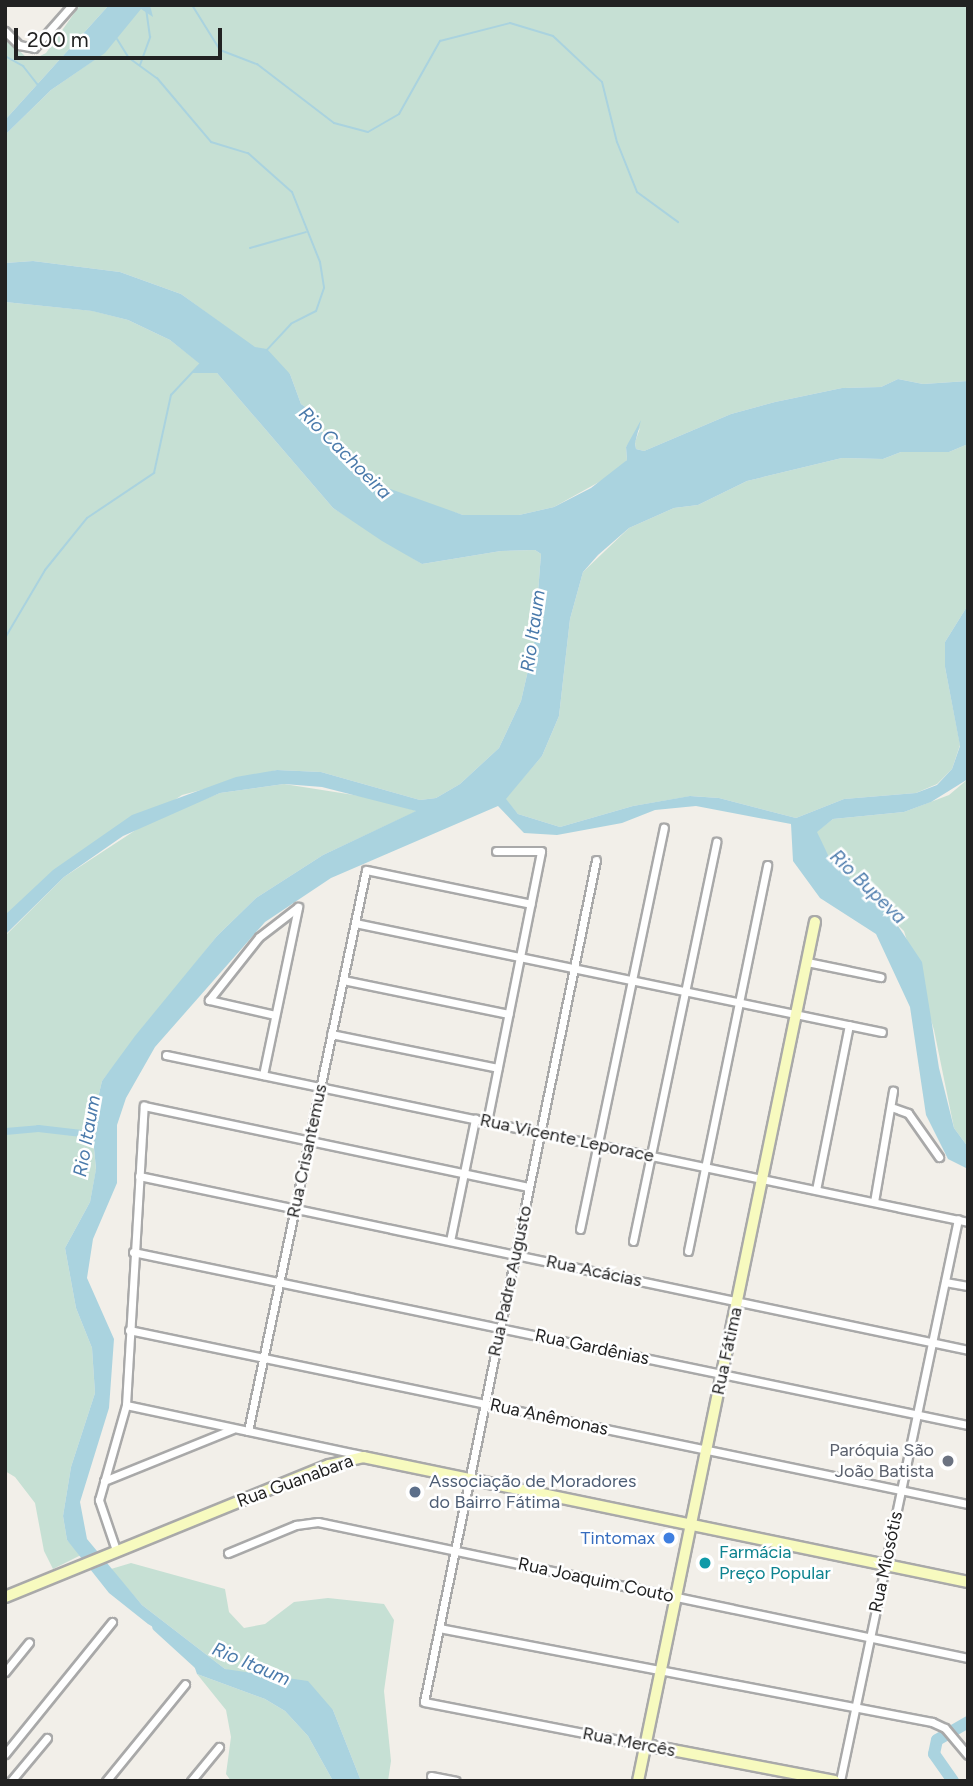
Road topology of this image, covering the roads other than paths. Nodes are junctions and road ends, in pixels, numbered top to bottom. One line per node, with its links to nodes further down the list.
1 (72, 5): 2 (street)
2 (5, 31)
3 (664, 828): 16 (street)
4 (716, 842): 17 (street)
5 (496, 851): 8 (street)
6 (596, 860): 13 (street, Rua Padre Augusto)
7 (767, 864): 18 (street)
8 (531, 904): 10 (street, Rua Crisantemus); 11 (street)
9 (816, 922): 12 (main road, Rua Fátima)
10 (355, 923): 11 (street); 15 (street, Rua Crisantemus)
11 (520, 957): 13 (street); 19 (street)
12 (807, 962): 14 (street); 20 (main road, Rua Fátima)
13 (574, 968): 16 (street); 33 (street, Rua Padre Augusto)
14 (880, 977)
15 (343, 980): 19 (street); 24 (street, Rua Crisantemus)
16 (632, 980): 17 (street); 35 (street)
17 (685, 991): 18 (street); 36 (street)
18 (739, 1002): 20 (street); 38 (street)
19 (509, 1014): 26 (street)
20 (796, 1014): 22 (street); 41 (main road, Rua Fátima)
21 (275, 1015): 21 (street); 27 (street)
22 (849, 1025): 23 (street); 43 (street)
23 (882, 1032)
24 (331, 1034): 26 (street); 28 (street, Rua Crisantemus)
25 (166, 1055): 27 (street, Rua Vicente Leporace)
26 (498, 1068): 32 (street)
27 (263, 1075): 28 (street, Rua Vicente Leporace)
28 (320, 1087): 31 (street, Rua Vicente Leporace); 34 (street, Rua Crisantemus)
29 (894, 1091): 30 (street)
30 (894, 1108): 37 (street); 44 (street)
31 (475, 1119): 32 (street, Rua Vicente Leporace); 39 (street)
32 (487, 1122): 33 (street, Rua Vicente Leporace)
33 (540, 1133): 35 (street, Rua Vicente Leporace); 42 (street, Rua Padre Augusto)
34 (309, 1141): 39 (street); 40 (street); 45 (street, Rua Crisantemus)
35 (598, 1145): 36 (street, Rua Vicente Leporace); 48 (street)
36 (651, 1156): 38 (street, Rua Vicente Leporace); 50 (street)
37 (939, 1157)
38 (705, 1167): 41 (street, Rua Vicente Leporace); 51 (street)
39 (464, 1173): 42 (street); 49 (street)
40 (139, 1176): 45 (street, Rua Acácias); 52 (street)
41 (762, 1179): 43 (street, Rua Vicente Leporace); 57 (main road, Rua Fátima)
42 (529, 1187): 53 (street, Rua Padre Augusto)
43 (816, 1190): 44 (street, Rua Vicente Leporace)
44 (874, 1202): 46 (street, Rua Vicente Leporace)
45 (295, 1208): 49 (street, Rua Acácias); 54 (street, Rua Crisantemus)
46 (958, 1220): 47 (street, Rua Vicente Leporace); 55 (street, Rua Miosótis)
47 (968, 1222)
48 (580, 1230)
49 (450, 1241): 53 (street, Rua Acácias)
50 (633, 1241)
51 (688, 1251)
52 (133, 1252): 54 (street, Rua Gardênias); 59 (street)
53 (515, 1255): 57 (street, Rua Acácias); 58 (street, Rua Padre Augusto)
54 (279, 1282): 58 (street, Rua Gardênias); 62 (street, Rua Crisantemus)
55 (944, 1282): 56 (street); 60 (street, Rua Miosótis)
56 (968, 1286)
57 (737, 1301): 60 (street, Rua Acácias); 63 (main road, Rua Fátima)
58 (500, 1328): 63 (street, Rua Gardênias); 64 (street, Rua Padre Augusto)
59 (130, 1329): 62 (street, Rua Anêmonas); 65 (street)
60 (932, 1342): 61 (street, Rua Acácias); 66 (street, Rua Miosótis)
61 (968, 1350)
62 (263, 1357): 64 (street, Rua Anêmonas); 69 (street, Rua Crisantemus)
63 (722, 1374): 66 (street, Rua Gardênias); 71 (main road, Rua Fátima)
64 (485, 1404): 71 (street, Rua Anêmonas); 74 (street, Rua Padre Augusto)
65 (126, 1405): 68 (street); 75 (street)
66 (917, 1414): 67 (street, Rua Gardênias); 76 (street, Rua Miosótis)
67 (968, 1425)
68 (235, 1428): 69 (street); 75 (street)
69 (247, 1431): 70 (street)
70 (328, 1448): 72 (street); 73 (street)
71 (706, 1450): 76 (street, Rua Anêmonas); 78 (main road, Rua Fátima)
72 (373, 1457): 73 (main road, Rua Guanabara); 74 (main road, Rua Guanabara)
73 (329, 1465): 80 (main road, Rua Guanabara)
74 (470, 1477): 78 (main road, Rua Guanabara); 79 (street, Rua Padre Augusto)
75 (104, 1481): 80 (street)
76 (901, 1490): 77 (street, Rua Anêmonas); 82 (street, Rua Miosótis)
77 (968, 1504)
78 (691, 1524): 82 (main road, Rua Guanabara); 85 (main road, Rua Fátima)
79 (455, 1551): 81 (street, Rua Joaquim Couto); 85 (street, Rua Joaquim Couto); 87 (street, Rua Padre Augusto)
80 (113, 1552): 84 (main road, Rua Guanabara)
81 (228, 1553)
82 (885, 1564): 83 (main road, Rua Guanabara); 88 (street, Rua Miosótis)
83 (968, 1582)
84 (5, 1597)
85 (676, 1597): 88 (street, Rua Joaquim Couto); 91 (main road, Rua Fátima)
86 (113, 1622): 99 (street)
87 (439, 1628): 91 (street); 94 (street, Rua Padre Augusto)
88 (870, 1638): 90 (street, Rua Joaquim Couto); 95 (street, Rua Miosótis)
89 (29, 1642): 92 (street)
90 (968, 1658)
91 (661, 1670): 95 (street); 97 (main road, Rua Fátima)
92 (5, 1672)
93 (185, 1684): 103 (street)
94 (424, 1702): 97 (street, Rua Mercês)
95 (855, 1708): 100 (street); 107 (street, Rua Miosótis)
96 (47, 1738): 102 (street)
97 (646, 1745): 106 (main road, Rua Fátima); 107 (main road, Rua Mercês)
98 (219, 1746): 104 (street)
99 (5, 1754)
100 (968, 1755)
101 (431, 1776): 105 (street)
102 (11, 1781)
103 (106, 1781)
104 (191, 1781)
105 (456, 1781)
106 (638, 1781)
107 (838, 1781)

